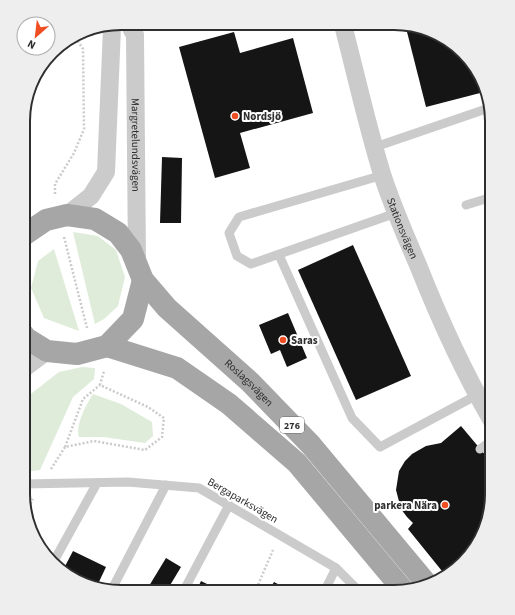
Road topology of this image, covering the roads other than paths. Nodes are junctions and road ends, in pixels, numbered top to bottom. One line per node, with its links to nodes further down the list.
1 (132, 30): 13 (street, Margretelundsvägen)
2 (344, 30): 5 (street, Stationsvägen)
3 (112, 31): 10 (street)
4 (484, 109): 5 (lane)
5 (375, 148): 6 (street, Stationsvägen)
6 (383, 175): 9 (street, Stationsvägen); 12 (lane)
7 (485, 199): 8 (lane)
8 (466, 205)
9 (396, 213): 12 (lane); 18 (street, Stationsvägen)
10 (65, 225): 11 (main road, Roslagsvägen / 276); 13 (main road, Roslagsvägen / 276)
11 (30, 231)
12 (279, 255): 18 (lane)
13 (140, 272): 15 (main road); 28 (main road, Roslagsvägen / 276)
14 (30, 340): 16 (main road)
15 (107, 346): 16 (main road); 33 (main road, 276)
16 (47, 351): 17 (street)
17 (30, 364)
18 (477, 395): 19 (street, Stationsvägen)
19 (485, 409)
20 (485, 445): 21 (lane)
21 (480, 449)
22 (97, 483): 23 (lane, Bergaparksvägen); 24 (lane, Bergaparksvägen); 26 (lane)
23 (30, 484)
24 (166, 485): 25 (lane, Bergaparksvägen); 29 (lane)
25 (229, 505): 27 (lane, Bergaparksvägen); 30 (lane)
26 (56, 557)
27 (336, 568): 31 (lane); 32 (lane, Bergaparksvägen)
28 (424, 580)
29 (114, 585)
30 (187, 585)
31 (328, 585)
32 (353, 585)
33 (399, 585)

